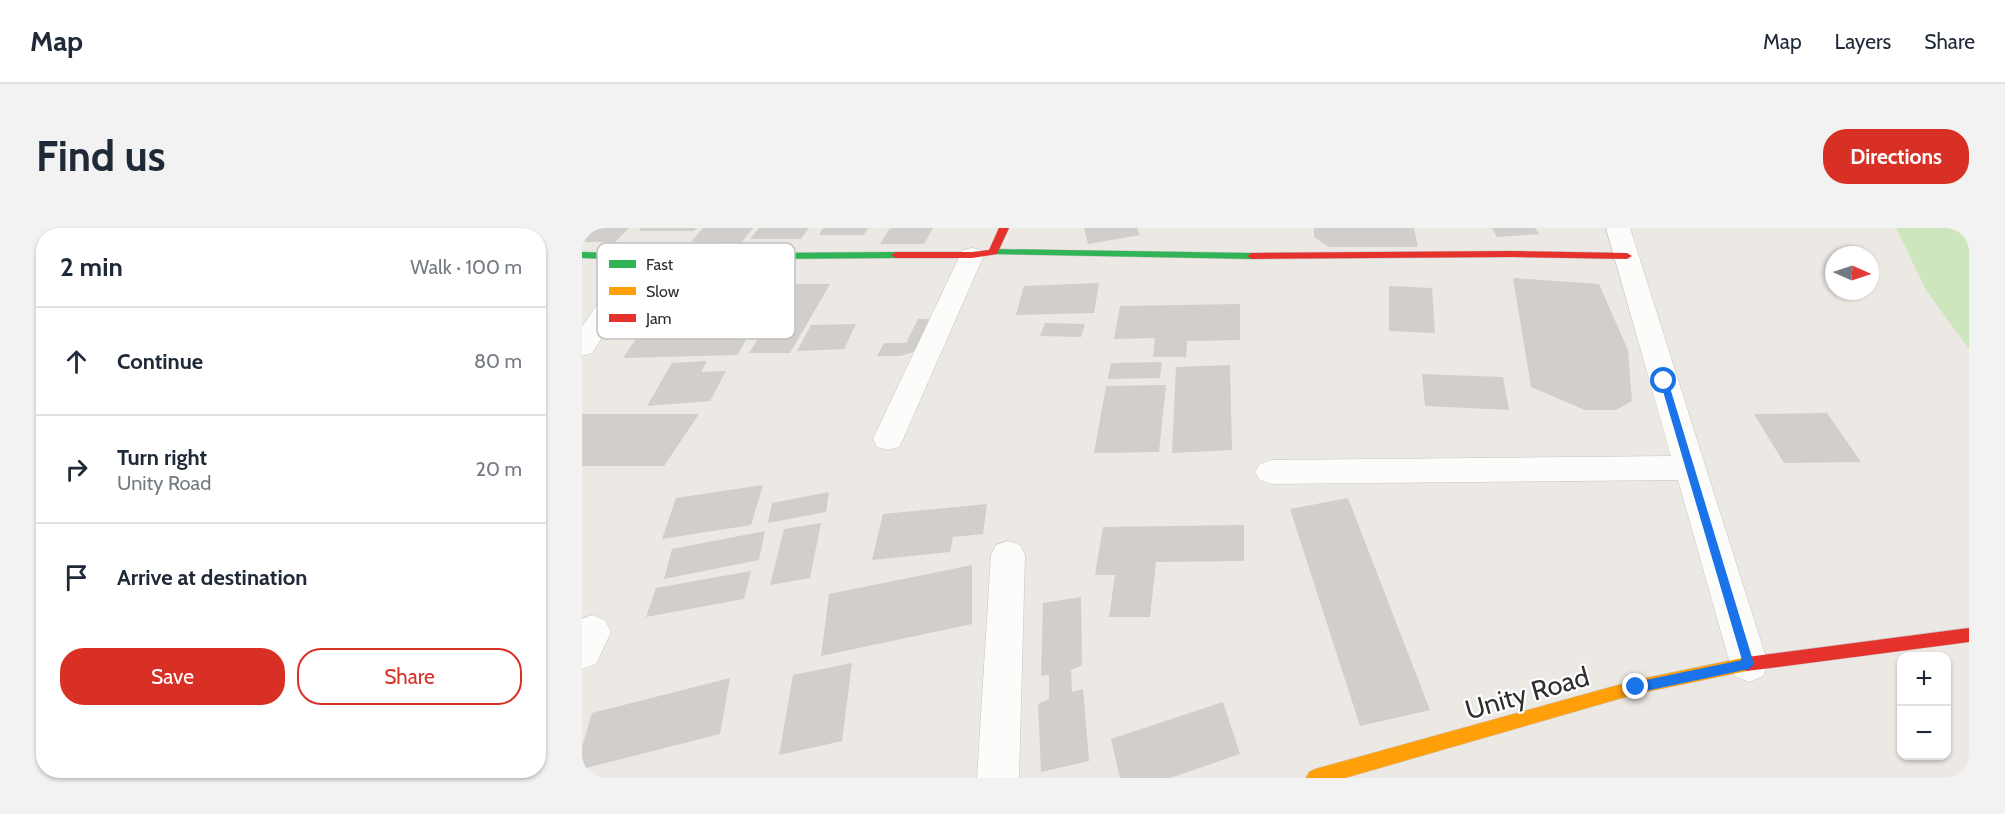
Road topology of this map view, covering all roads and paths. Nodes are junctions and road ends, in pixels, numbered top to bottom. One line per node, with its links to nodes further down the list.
1 (1004, 228): 3 (street)
2 (1622, 242): 3 (street); 10 (street)
3 (982, 253): 5 (street); 9 (street)
4 (582, 255): 6 (street)
5 (795, 255)
6 (597, 256)
7 (597, 324): 8 (street)
8 (582, 347)
9 (888, 439)
10 (1690, 468): 11 (street); 14 (street)
11 (1271, 472)
12 (1008, 555): 15 (street)
13 (1969, 635): 14 (street, Unity Road)
14 (1749, 664): 16 (street, Unity Road)
15 (998, 778)
16 (1315, 778)

